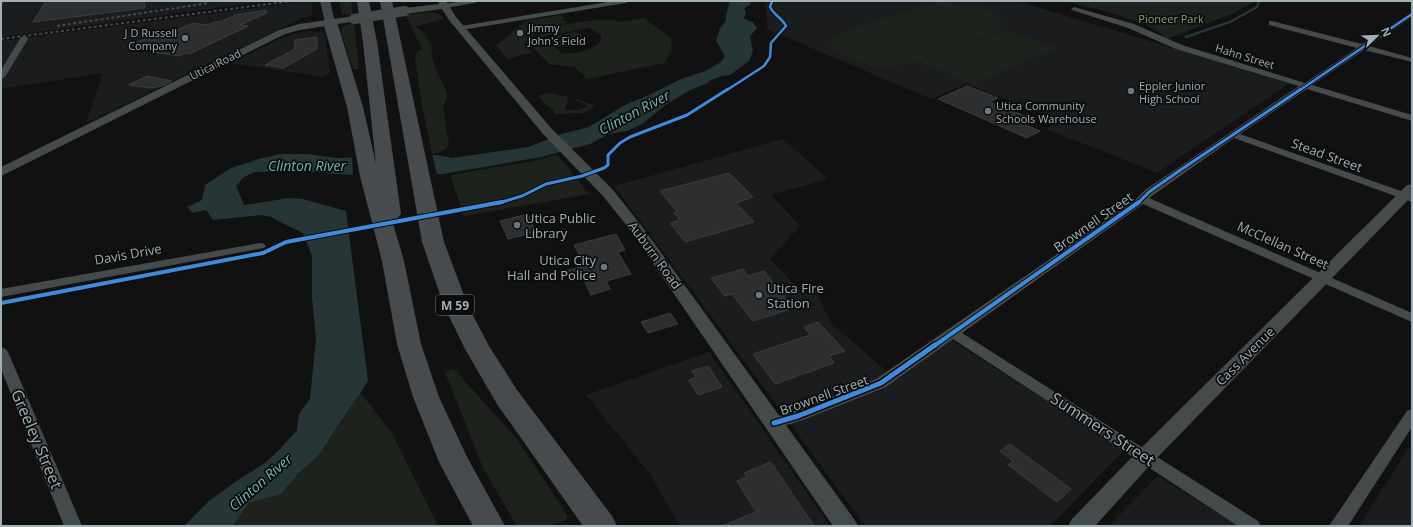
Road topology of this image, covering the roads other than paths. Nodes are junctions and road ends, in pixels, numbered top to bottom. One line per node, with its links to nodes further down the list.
1 (325, 1): 9 (main road)
2 (364, 1): 20 (highway)
3 (386, 1): 34 (highway, M 59)
4 (475, 1): 6 (street)
5 (626, 1): 11 (street)
6 (444, 3): 9 (street, Utica Road, bridge); 11 (street, Auburn Road)
7 (1074, 9): 16 (street, Hahn Street)
8 (1412, 14): 13 (street, Brownell Street)
9 (330, 22): 19 (street, Utica Road); 20 (highway)
10 (1272, 23): 13 (street)
11 (461, 28): 30 (street, Auburn Road)
12 (24, 39): 15 (street)
13 (1362, 47): 14 (street); 16 (street, Brownell Street)
14 (1412, 60)
15 (1, 77)
16 (1306, 86): 17 (street, Hahn Street); 18 (street, Brownell Street)
17 (1412, 118)
18 (1233, 135): 21 (street, Stead Street); 22 (street, Brownell Street)
19 (1, 172)
20 (377, 176): 33 (highway)
21 (1409, 195): 24 (street, Cass Avenue)
22 (1142, 199): 24 (street, McClellan Street); 27 (street, Brownell Street)
23 (260, 246): 25 (street, Davis Drive)
24 (1323, 278): 26 (street, McClellan Street); 31 (street, Cass Avenue)
25 (1, 293)
26 (1412, 318)
27 (953, 333): 30 (street, Brownell Street); 31 (street, Summers Street)
28 (1, 352): 32 (street, Greeley Street)
29 (1412, 415): 38 (street)
30 (774, 423): 35 (street, Auburn Road)
31 (1145, 457): 36 (street, Cass Avenue); 37 (street, Summers Street)
32 (74, 526)
33 (489, 526)
34 (601, 526)
35 (846, 526)
36 (1080, 526)
37 (1252, 526)
38 (1338, 526)

